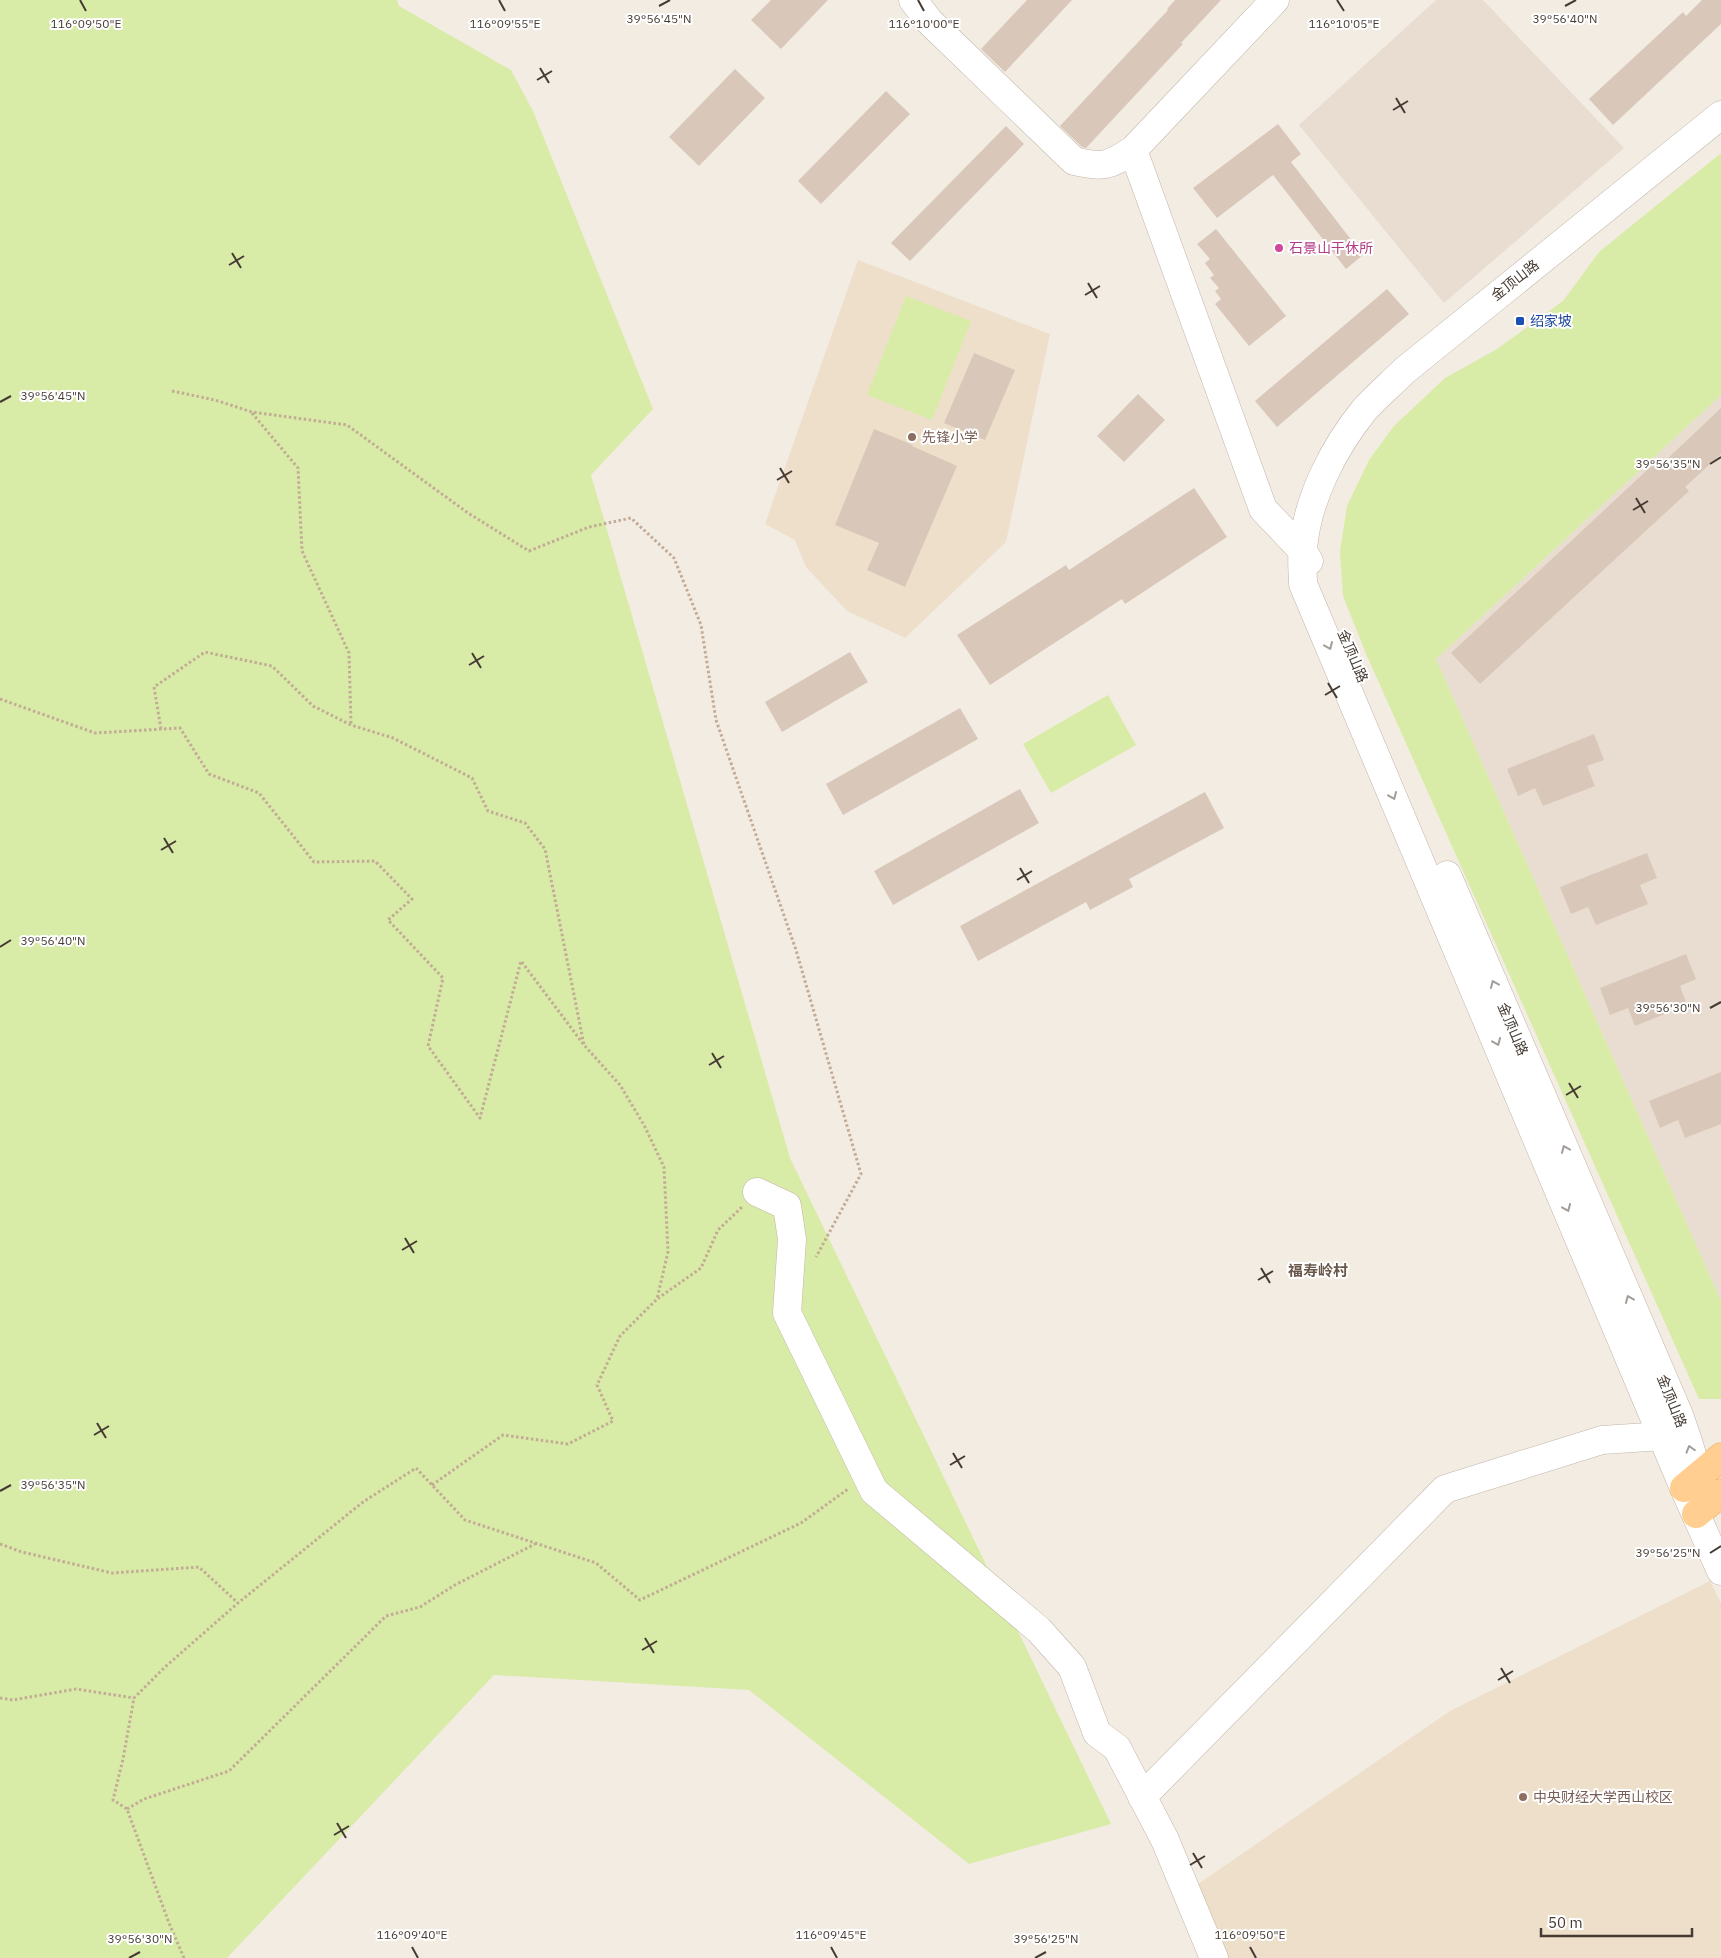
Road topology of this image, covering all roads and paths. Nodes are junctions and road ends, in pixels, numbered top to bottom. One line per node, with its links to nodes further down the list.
1 (913, 0): 4 (street)
2 (1275, 0): 4 (street)
3 (1721, 115): 7 (street, 金顶山路)
4 (1133, 150): 7 (street)
5 (172, 391): 6 (path)
6 (252, 412): 9 (path); 13 (path)
7 (1302, 550): 15 (street, 金顶山路, one-way to 15); 18 (street, 金顶山路, one-way to 7)
8 (0, 698): 10 (path)
9 (351, 725): 10 (path); 11 (path)
10 (160, 729): 11 (path)
11 (584, 1046): 14 (path)
12 (757, 1192): 14 (path); 17 (street)
13 (815, 1258)
14 (657, 1299): 19 (path)
15 (1663, 1436): 18 (street, 金顶山路); 28 (street)
16 (1721, 1456): 18 (main road)
17 (867, 1476): 23 (path); 28 (street)
18 (1691, 1482): 21 (street, 金顶山路)
19 (432, 1485): 23 (path); 25 (path)
20 (1721, 1492): 21 (main road)
21 (1696, 1514): 24 (street, 金顶山路)
22 (0, 1544): 25 (path)
23 (536, 1544): 29 (path)
24 (1721, 1571)
25 (238, 1603): 27 (path)
26 (0, 1698): 27 (path)
27 (134, 1698): 29 (path)
28 (1142, 1797): 31 (street)
29 (127, 1809): 30 (path)
30 (184, 1958)
31 (1214, 1958)

